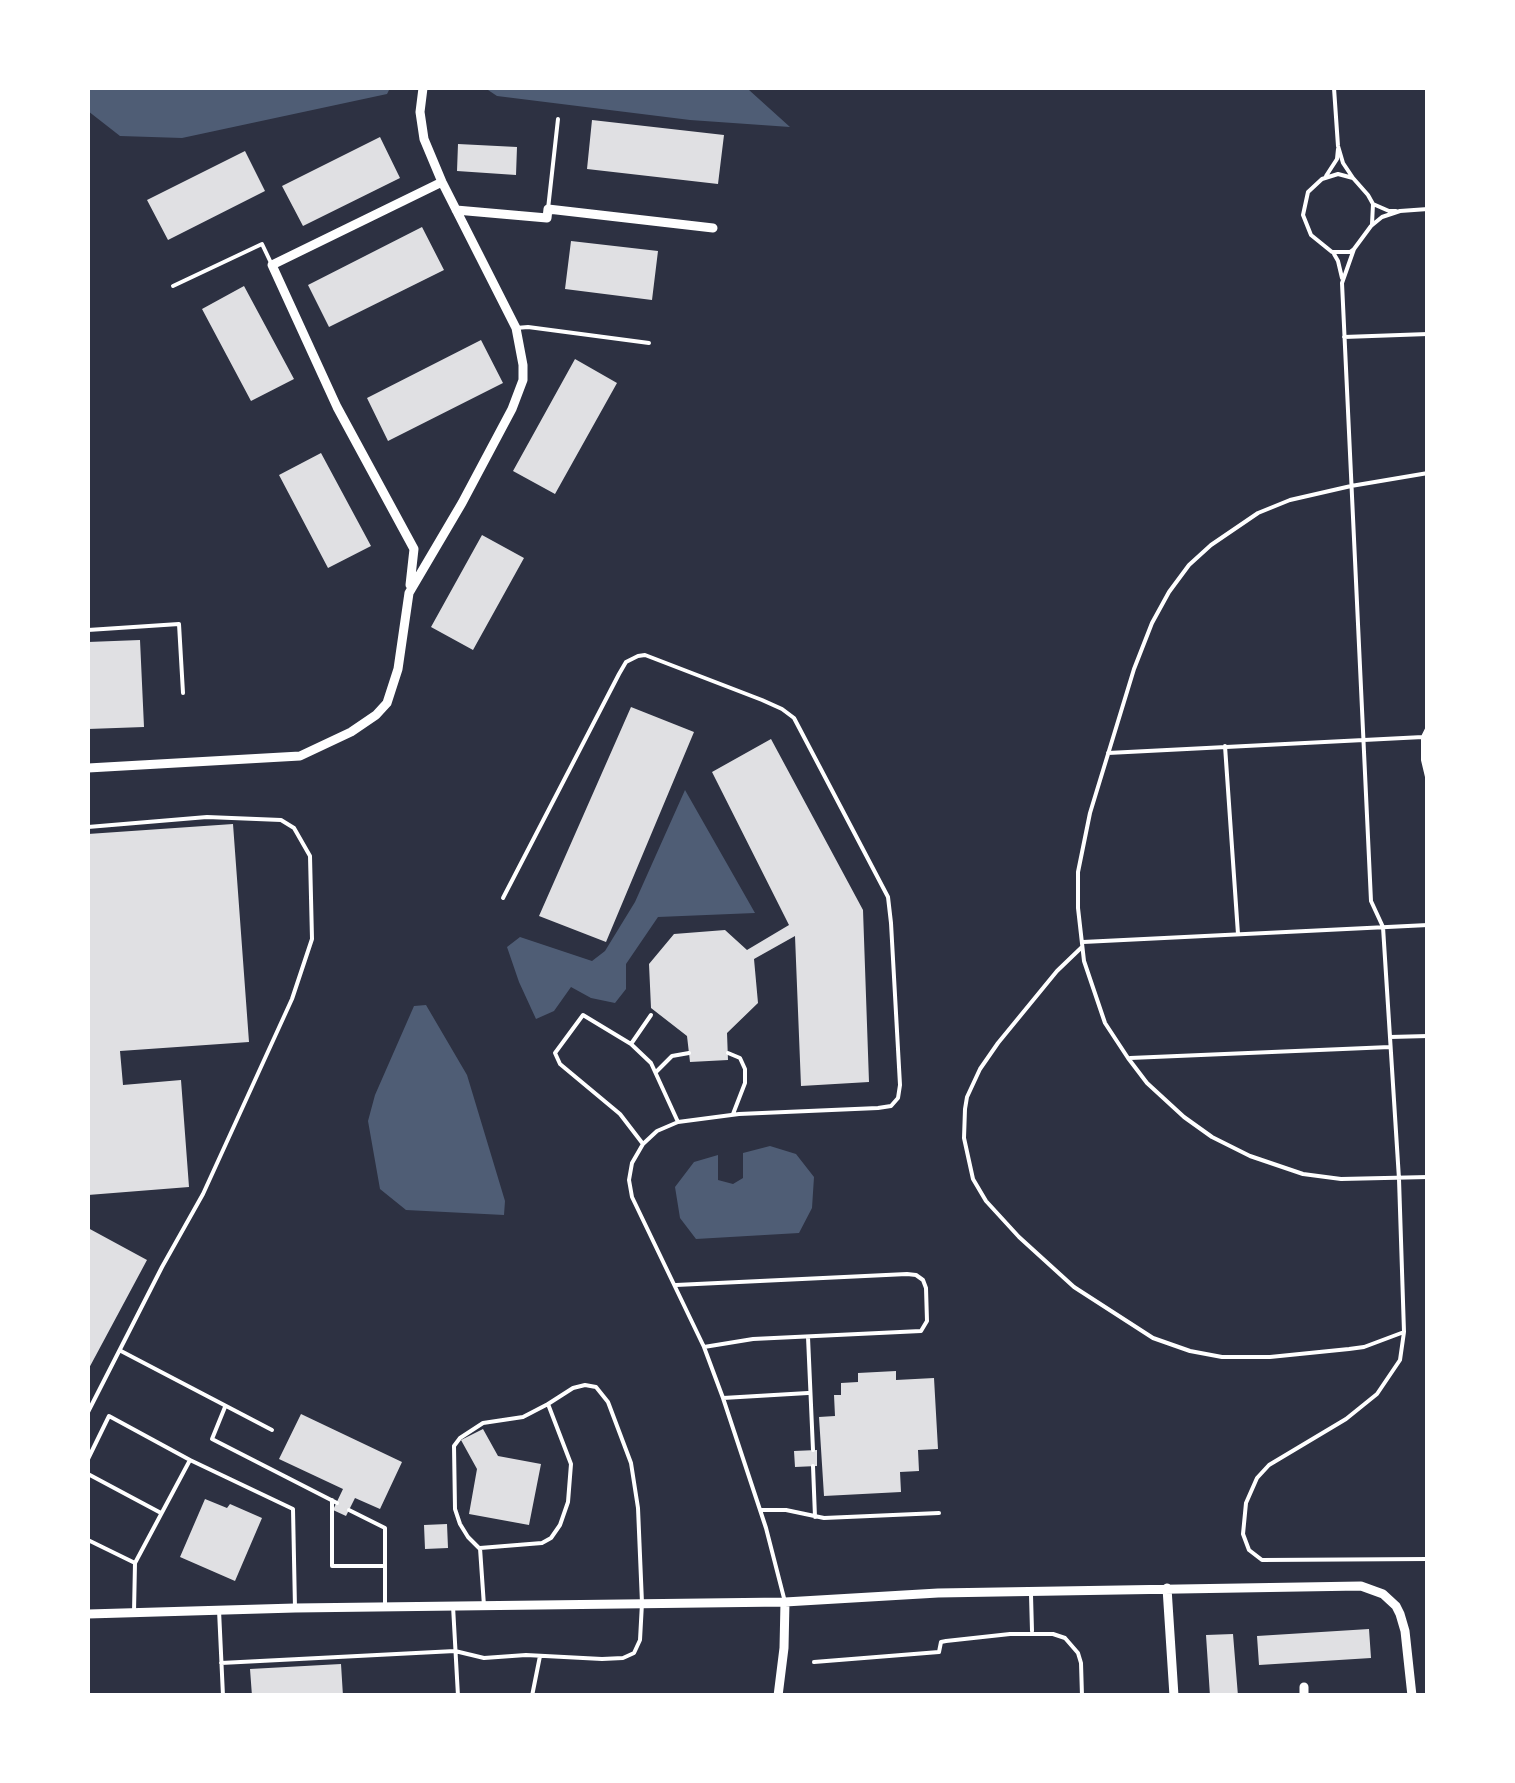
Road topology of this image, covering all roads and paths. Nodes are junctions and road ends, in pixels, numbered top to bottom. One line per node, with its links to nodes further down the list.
1 (422, 88): 7 (street)
2 (1334, 88): 4 (lane)
3 (558, 119): 9 (lane)
4 (1338, 146): 5 (lane); 6 (lane)
5 (1353, 178): 6 (lane); 8 (lane)
6 (1322, 179): 16 (lane)
7 (442, 182): 11 (street); 17 (street)
8 (1373, 204): 12 (lane); 13 (lane)
9 (548, 208): 11 (street); 14 (street)
10 (1428, 209): 12 (lane)
11 (456, 210): 20 (street)
12 (1400, 211): 13 (lane)
13 (1372, 226): 15 (lane)
14 (713, 228)
15 (1354, 249): 16 (lane); 18 (lane)
16 (1332, 252): 18 (lane)
17 (272, 265): 19 (lane); 26 (street)
18 (1342, 283): 22 (lane)
19 (174, 286)
20 (516, 328): 23 (lane); 26 (street)
21 (1428, 334): 22 (lane)
22 (1344, 338): 25 (lane)
23 (649, 343)
24 (1428, 473): 25 (lane)
25 (1351, 486): 31 (lane); 33 (lane)
26 (408, 593): 34 (street)
27 (88, 630): 28 (lane)
28 (183, 693)
29 (1428, 727): 30 (lane)
30 (1423, 737): 31 (lane); 35 (lane)
31 (1363, 740): 32 (lane); 39 (lane)
32 (1225, 746): 33 (lane); 40 (lane)
33 (1107, 753): 41 (lane)
34 (88, 768)
35 (1428, 781)
36 (88, 827): 60 (lane)
37 (503, 898): 51 (lane)
38 (1428, 925): 39 (lane)
39 (1383, 927): 40 (lane); 44 (lane)
40 (1238, 934): 41 (lane)
41 (1082, 944): 49 (lane); 57 (lane)
42 (651, 1015): 45 (lane)
43 (1428, 1036): 44 (lane)
44 (1390, 1037): 46 (lane)
45 (631, 1044): 50 (lane); 53 (lane)
46 (1390, 1047): 49 (lane); 55 (lane)
47 (728, 1053): 51 (lane)
48 (689, 1054): 50 (lane)
49 (1128, 1058): 55 (lane)
50 (656, 1072): 52 (lane)
51 (733, 1114): 52 (lane)
52 (678, 1122): 53 (lane)
53 (643, 1144): 56 (lane)
54 (1428, 1177): 55 (lane)
55 (1399, 1179): 57 (lane)
56 (674, 1286): 58 (lane); 59 (lane)
57 (1404, 1332): 79 (lane)
58 (808, 1336): 59 (lane); 61 (lane)
59 (704, 1347): 62 (lane)
60 (119, 1350): 64 (lane); 65 (lane)
61 (810, 1393): 62 (lane); 67 (lane)
62 (723, 1398): 73 (lane)
63 (548, 1404): 78 (lane); 78 (lane); 85 (lane)
64 (225, 1406): 66 (lane); 81 (lane)
65 (88, 1412)
66 (272, 1430)
67 (813, 1450)
68 (88, 1460): 69 (lane)
69 (190, 1460): 74 (lane); 89 (lane)
70 (813, 1466): 76 (lane)
71 (88, 1474): 74 (lane)
72 (349, 1510): 81 (lane)
73 (760, 1510): 76 (lane); 84 (lane)
74 (161, 1514): 80 (lane)
75 (940, 1514): 76 (lane)
76 (815, 1517)
77 (88, 1540): 80 (lane)
78 (480, 1548): 87 (lane)
79 (1428, 1559)
80 (135, 1563): 91 (lane)
81 (385, 1566): 88 (lane)
82 (1167, 1588): 83 (street); 103 (street); 104 (street)
83 (1030, 1590): 84 (street); 93 (lane)
84 (785, 1602): 85 (street); 101 (street)
85 (642, 1603): 87 (street); 95 (lane)
86 (453, 1606): 87 (street); 88 (street); 94 (lane)
87 (484, 1606)
88 (386, 1607): 89 (street)
89 (296, 1608): 90 (street)
90 (218, 1610): 91 (street); 97 (lane)
91 (134, 1612): 92 (street)
92 (88, 1614)
93 (1032, 1633): 96 (lane); 102 (lane)
94 (456, 1650): 95 (lane); 97 (lane); 99 (lane)
95 (540, 1656): 100 (lane)
96 (814, 1662)
97 (222, 1663): 98 (lane)
98 (223, 1696)
99 (458, 1696)
100 (532, 1696)
101 (778, 1696)
102 (1082, 1696)
103 (1174, 1696)
104 (1412, 1696)

